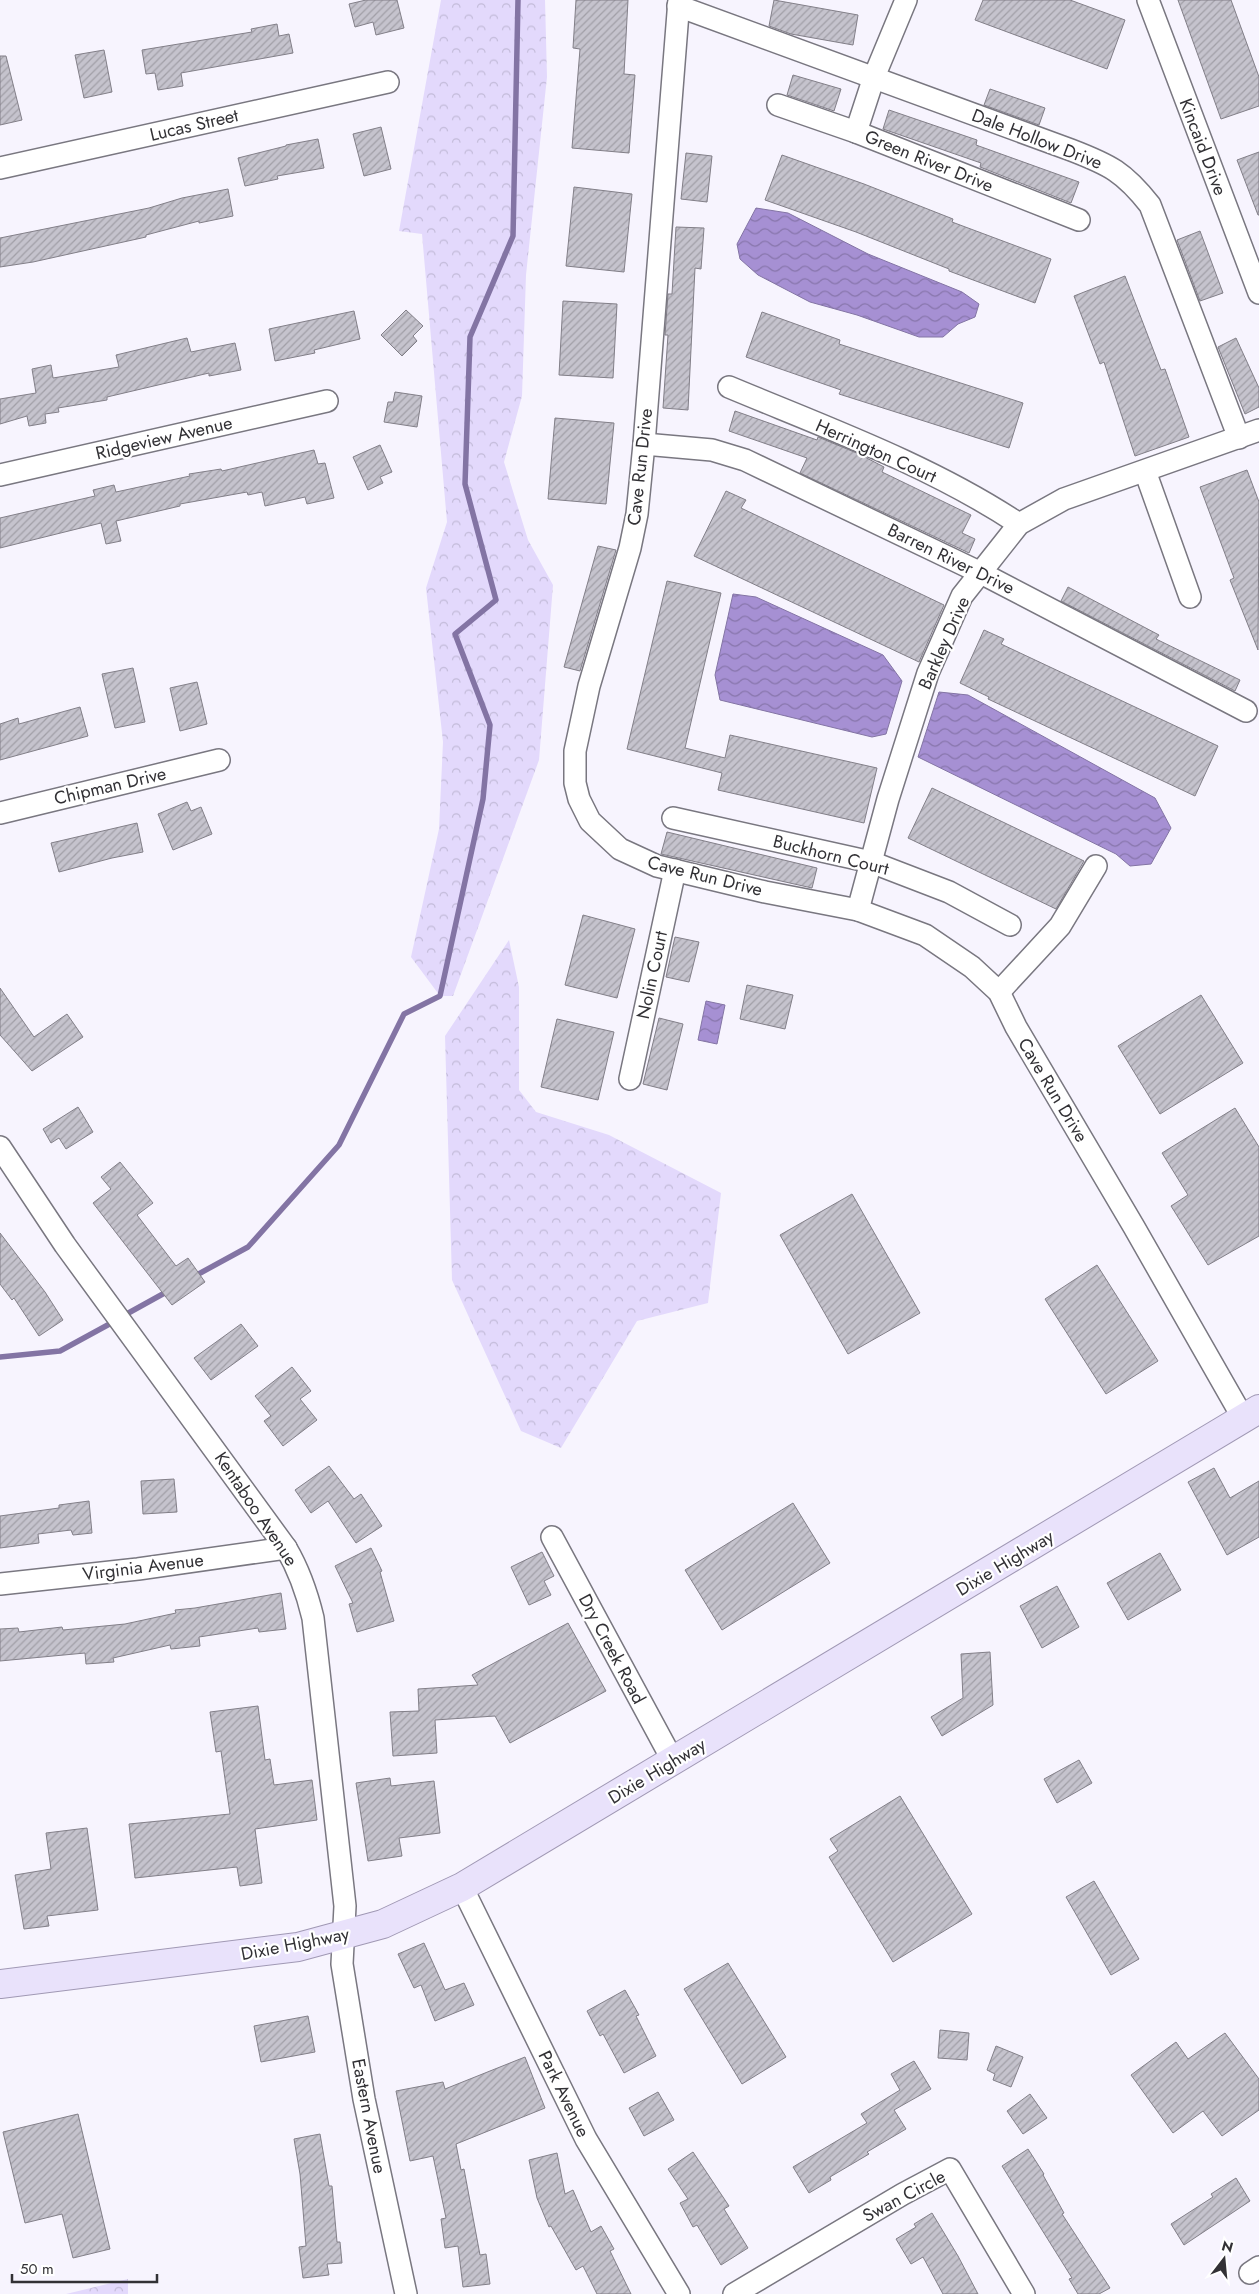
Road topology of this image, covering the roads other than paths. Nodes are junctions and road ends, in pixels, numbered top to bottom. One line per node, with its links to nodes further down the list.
1 (906, 0): 4 (street)
2 (1148, 0): 10 (street, Kincaid Drive)
3 (678, 3): 4 (street, Dale Hollow Drive); 15 (street, Cave Run Drive)
4 (874, 77): 7 (street); 14 (street, Dale Hollow Drive)
5 (388, 82): 8 (street, Lucas Street)
6 (778, 105): 7 (street, Green River Drive)
7 (856, 132): 9 (street, Green River Drive)
8 (0, 168)
9 (1078, 220)
10 (1259, 293)
11 (729, 387): 18 (street, Herrington Court)
12 (327, 401): 17 (street, Ridgeview Avenue)
13 (1259, 430): 14 (street, Barkley Drive)
14 (1239, 438): 16 (street, Barkley Drive)
15 (644, 444): 19 (street, Barren River Drive); 27 (street, Cave Run Drive)
16 (1145, 471): 18 (street, Barkley Drive); 20 (street)
17 (0, 475)
18 (1019, 524): 19 (street, Barkley Drive)
19 (981, 573): 21 (street, Barren River Drive); 25 (street, Barkley Drive)
20 (1190, 597)
21 (1246, 711)
22 (219, 760): 23 (street, Chipman Drive)
23 (0, 813)
24 (673, 818): 25 (street, Buckhorn Court)
25 (871, 862): 28 (street, Barkley Drive); 29 (street, Buckhorn Court)
26 (1096, 866): 30 (street)
27 (675, 870): 28 (street, Cave Run Drive); 31 (street, Nolin Court)
28 (858, 910): 30 (street, Cave Run Drive)
29 (1010, 925)
30 (998, 992): 33 (street, Cave Run Drive)
31 (630, 1079)
32 (0, 1147): 35 (street, Kentaboo Avenue)
33 (1251, 1414): 37 (main road, Dixie Highway)
34 (552, 1537): 37 (street, Dry Creek Road)
35 (286, 1548): 36 (street, Virginia Avenue); 39 (street, Kentaboo Avenue)
36 (0, 1584)
37 (673, 1762): 38 (main road, Dixie Highway)
38 (462, 1887): 39 (main road, Dixie Highway); 42 (street, Park Avenue)
39 (344, 1936): 40 (main road, Dixie Highway); 41 (street, Eastern Avenue)
40 (0, 1984)
41 (406, 2294)
42 (679, 2294)
43 (734, 2294): 44 (street, Swan Circle)
44 (1024, 2294)

